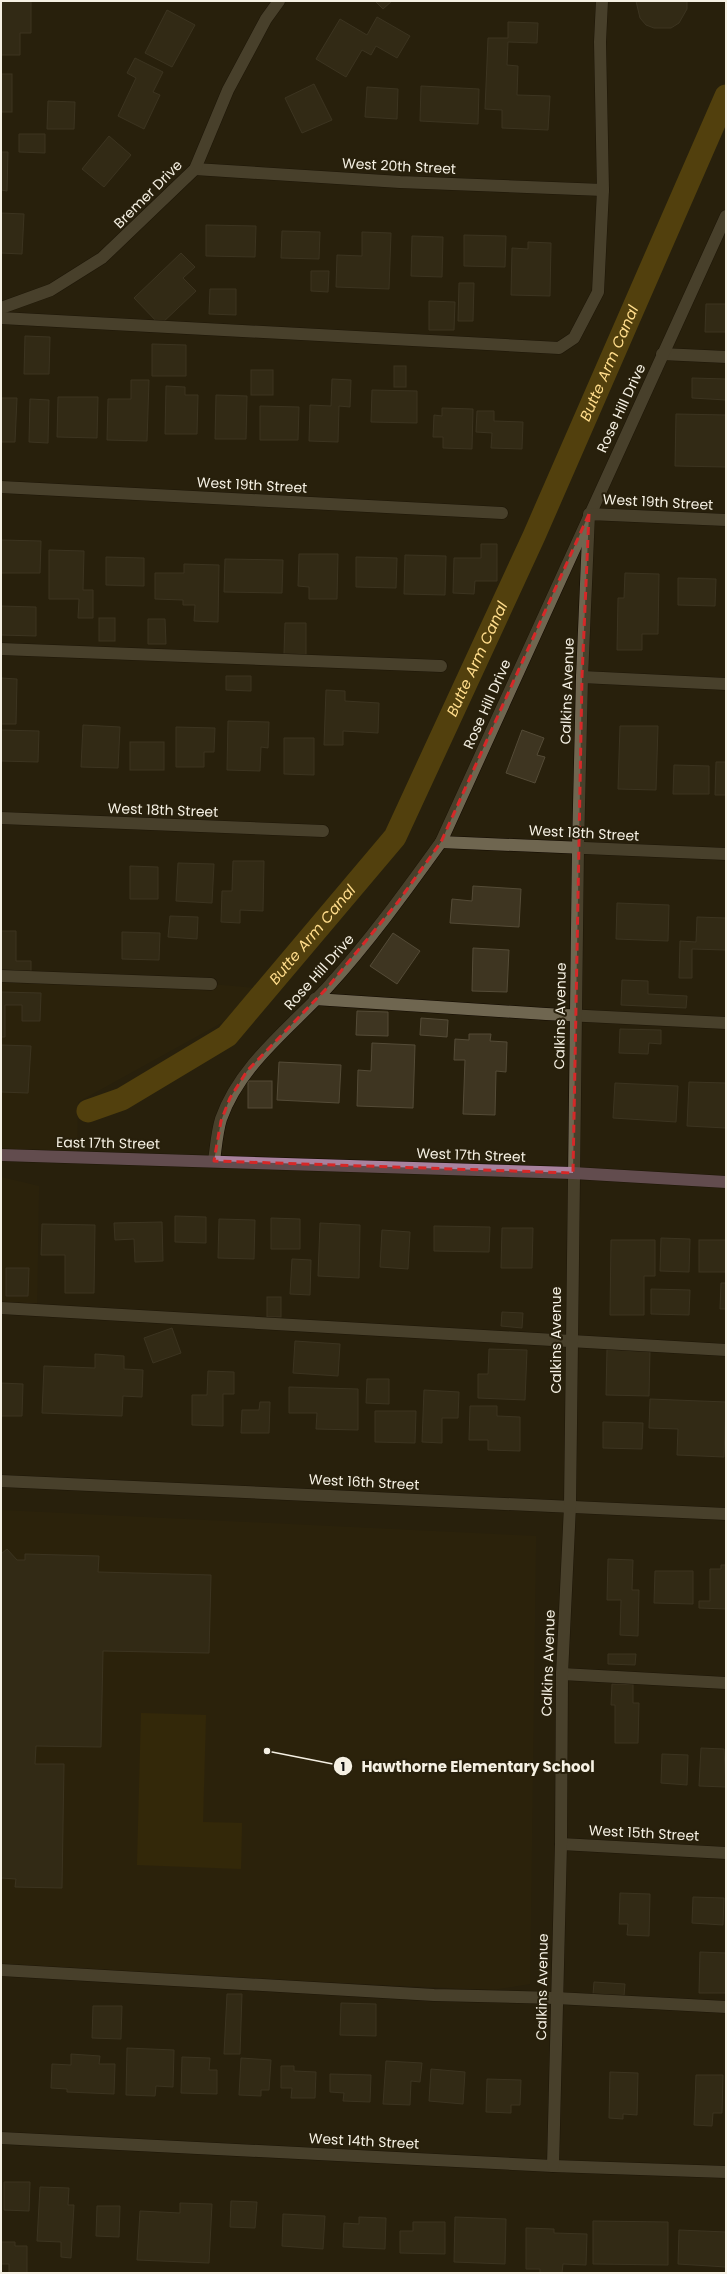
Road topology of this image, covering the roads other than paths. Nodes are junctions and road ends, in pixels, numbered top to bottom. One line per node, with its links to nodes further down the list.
1 (279, 1): 3 (street, Bremer Drive)
2 (602, 1): 4 (street)
3 (194, 169): 4 (street, West 20th Street); 6 (street, Bremer Drive)
4 (602, 190): 7 (street)
5 (726, 216): 8 (street, Rose Hill Drive)
6 (1, 308)
7 (1, 318)
8 (662, 354): 9 (street); 12 (street, Rose Hill Drive)
9 (726, 357)
10 (1, 487): 11 (street, West 19th Street)
11 (502, 513)
12 (589, 514): 13 (street, West 19th Street); 16 (street, Calkins Avenue); 20 (street, Rose Hill Drive)
13 (726, 520)
14 (1, 649): 15 (street)
15 (441, 666)
16 (582, 677): 17 (street); 21 (street, Calkins Avenue)
17 (726, 684)
18 (1, 818): 19 (street, West 18th Street)
19 (323, 831)
20 (442, 842): 21 (street, West 18th Street); 25 (street, Rose Hill Drive)
21 (578, 848): 22 (street, West 18th Street); 26 (street, Calkins Avenue)
22 (726, 854)
23 (1, 976): 24 (street)
24 (211, 984)
25 (315, 999): 26 (street); 29 (street, Rose Hill Drive)
26 (575, 1016): 27 (street); 30 (street, Calkins Avenue)
27 (726, 1023)
28 (1, 1155): 29 (main road, East 17th Street)
29 (214, 1161): 30 (main road, West 17th Street)
30 (573, 1173): 31 (main road, West 17th Street); 33 (street, Calkins Avenue)
31 (726, 1182)
32 (1, 1308): 33 (street)
33 (571, 1342): 34 (street); 36 (street, Calkins Avenue)
34 (726, 1350)
35 (1, 1481): 36 (street, West 16th Street)
36 (570, 1506): 37 (street, West 16th Street); 38 (street, Calkins Avenue)
37 (726, 1514)
38 (562, 1674): 39 (street); 40 (street, Calkins Avenue)
39 (726, 1683)
40 (561, 1844): 41 (street, West 15th Street); 43 (street, Calkins Avenue)
41 (726, 1853)
42 (1, 1970): 43 (street)
43 (556, 1998): 44 (street); 46 (street, Calkins Avenue)
44 (726, 2007)
45 (1, 2138): 46 (street, West 14th Street)
46 (553, 2166): 47 (street, West 14th Street)
47 (726, 2172)

